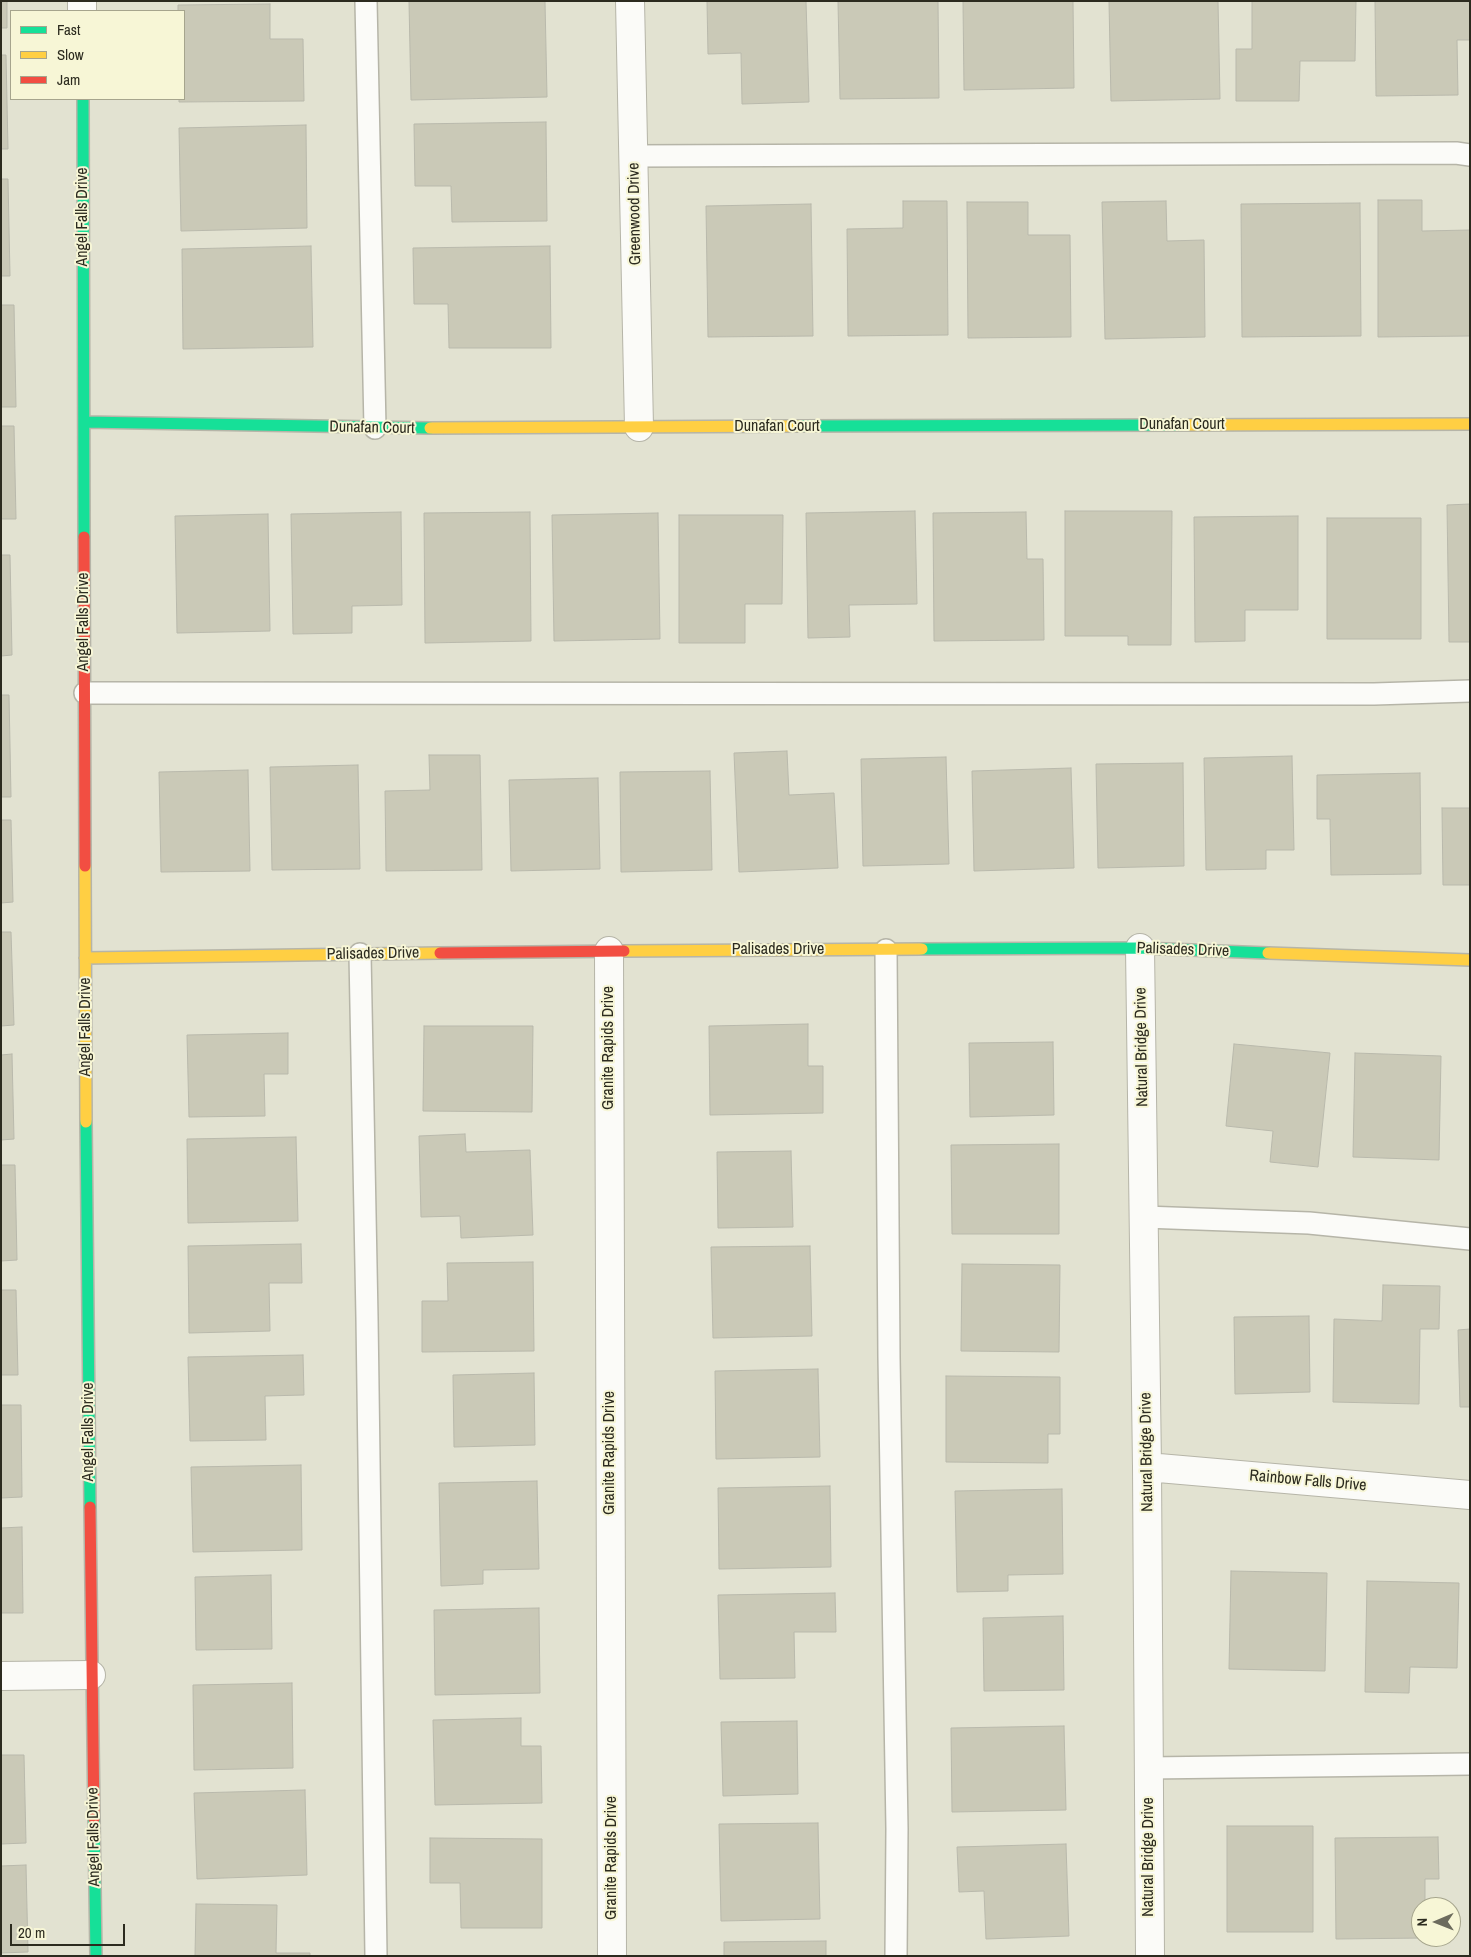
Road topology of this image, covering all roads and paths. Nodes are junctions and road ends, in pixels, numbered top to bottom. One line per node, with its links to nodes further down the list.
1 (366, 1): 9 (lane)
2 (630, 1): 4 (street, Greenwood Drive)
3 (83, 100): 6 (street, Angel Falls Drive)
4 (633, 156): 5 (lane); 8 (street, Greenwood Drive)
5 (1470, 156)
6 (84, 422): 9 (street, Dunafan Court); 11 (street, Angel Falls Drive)
7 (1470, 424): 8 (street, Dunafan Court)
8 (639, 427): 9 (street, Dunafan Court)
9 (375, 428)
10 (1470, 691): 11 (lane)
11 (84, 693): 16 (street, Angel Falls Drive)
12 (1140, 948): 13 (street, Palisades Drive); 17 (street, Palisades Drive); 18 (street, Natural Bridge Drive)
13 (886, 950): 14 (street, Palisades Drive); 29 (lane)
14 (609, 951): 15 (street, Palisades Drive); 28 (street, Granite Rapids Drive)
15 (360, 954): 16 (street, Palisades Drive); 27 (lane)
16 (85, 958): 22 (street, Angel Falls Drive)
17 (1470, 960)
18 (1144, 1217): 19 (lane); 20 (street, Natural Bridge Drive)
19 (1470, 1239)
20 (1147, 1467): 21 (street, Rainbow Falls Drive); 25 (street, Natural Bridge Drive)
21 (1470, 1495)
22 (91, 1675): 23 (street); 26 (street, Angel Falls Drive)
23 (1, 1676)
24 (1470, 1764): 25 (lane)
25 (1148, 1768): 30 (street, Natural Bridge Drive)
26 (96, 1956)
27 (376, 1956)
28 (612, 1956)
29 (896, 1956)
30 (1150, 1956)

